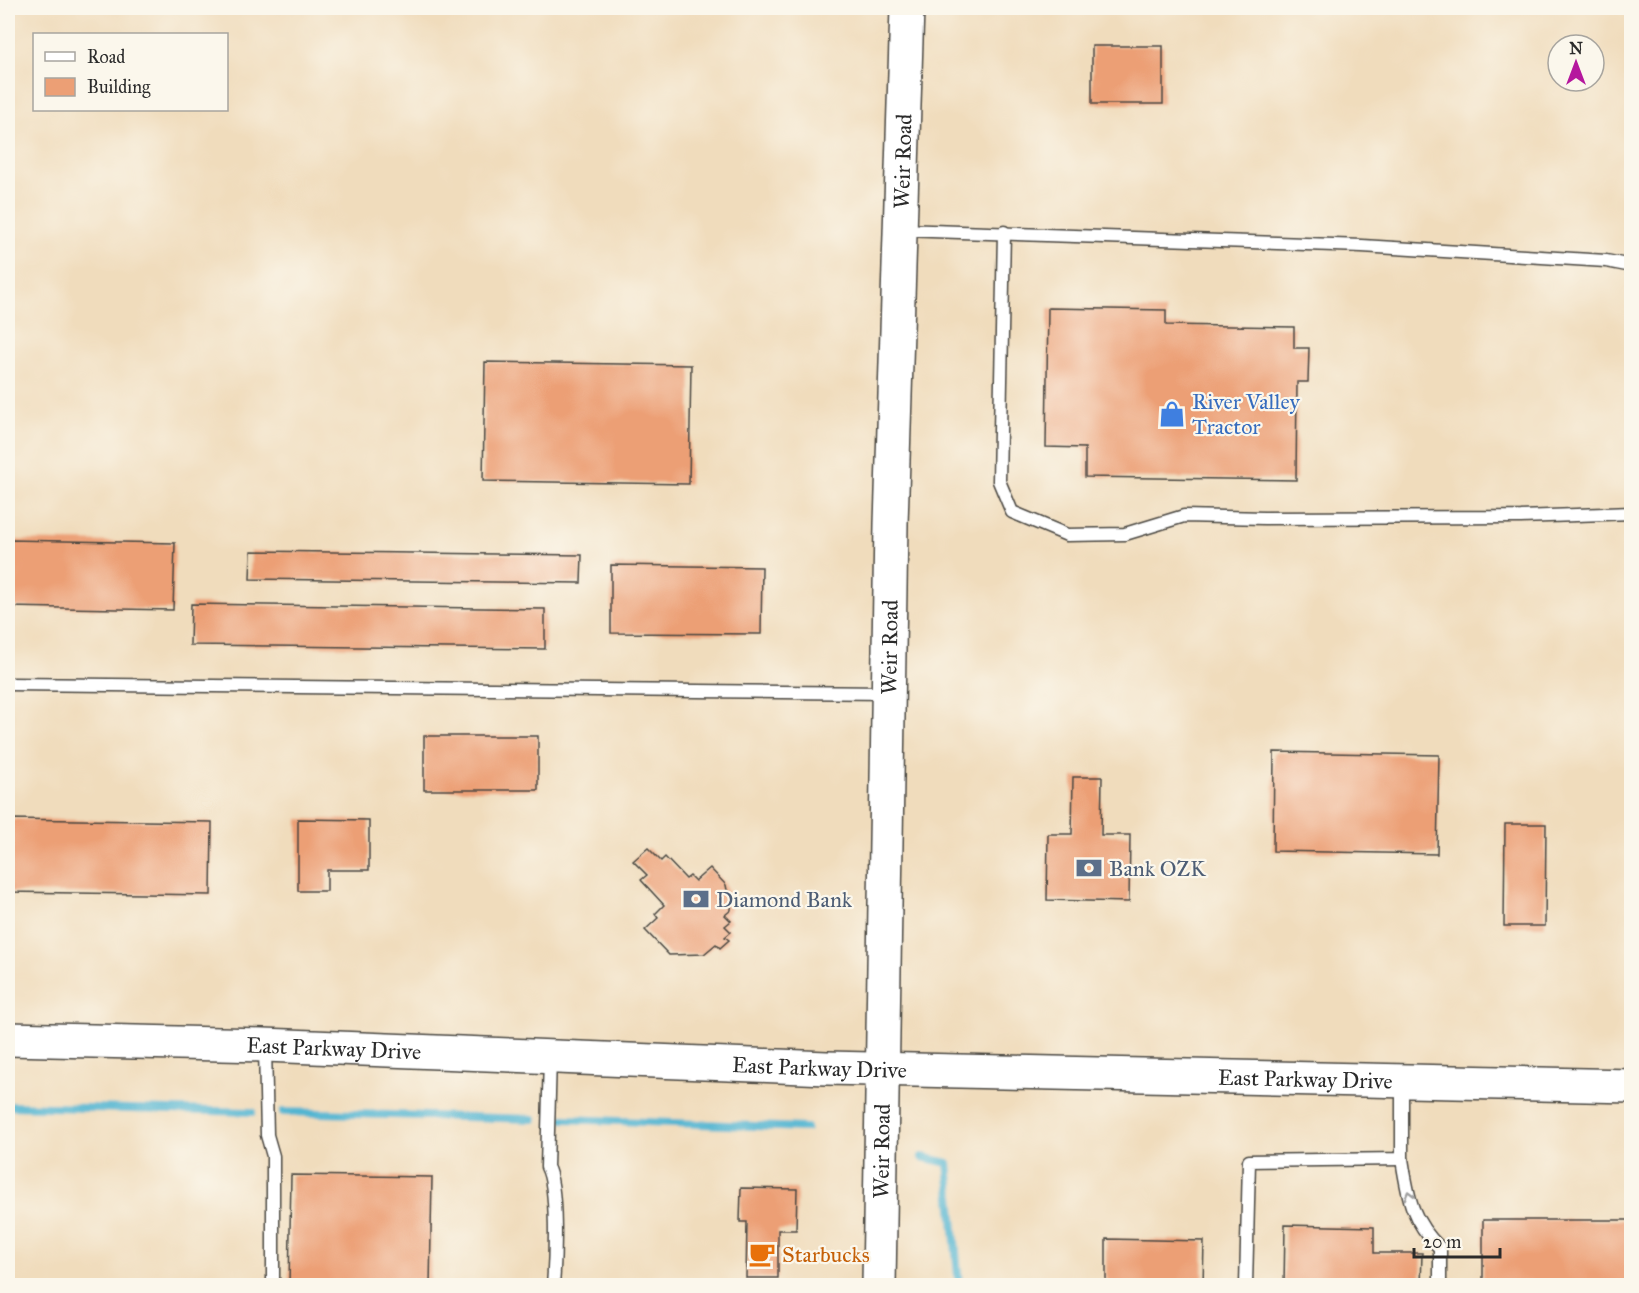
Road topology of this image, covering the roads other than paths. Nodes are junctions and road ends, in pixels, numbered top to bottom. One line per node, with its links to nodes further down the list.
1 (907, 8): 2 (main road, Weir Road)
2 (900, 230): 3 (lane); 7 (main road, Weir Road)
3 (1004, 232): 4 (lane); 5 (lane)
4 (1632, 266)
5 (1632, 513)
6 (8, 684): 7 (lane)
7 (888, 693): 11 (main road, Weir Road)
8 (8, 1039): 9 (main road, East Parkway Drive)
9 (264, 1045): 10 (main road, East Parkway Drive); 15 (lane)
10 (550, 1056): 11 (main road, East Parkway Drive); 16 (lane)
11 (882, 1068): 12 (main road, East Parkway Drive); 17 (main road, Weir Road)
12 (1402, 1081): 13 (main road, East Parkway Drive); 14 (lane)
13 (1632, 1086)
14 (1402, 1159): 18 (lane); 19 (lane, one-way to 14)
15 (273, 1286)
16 (553, 1286)
17 (879, 1286)
18 (1246, 1286)
19 (1440, 1286)

